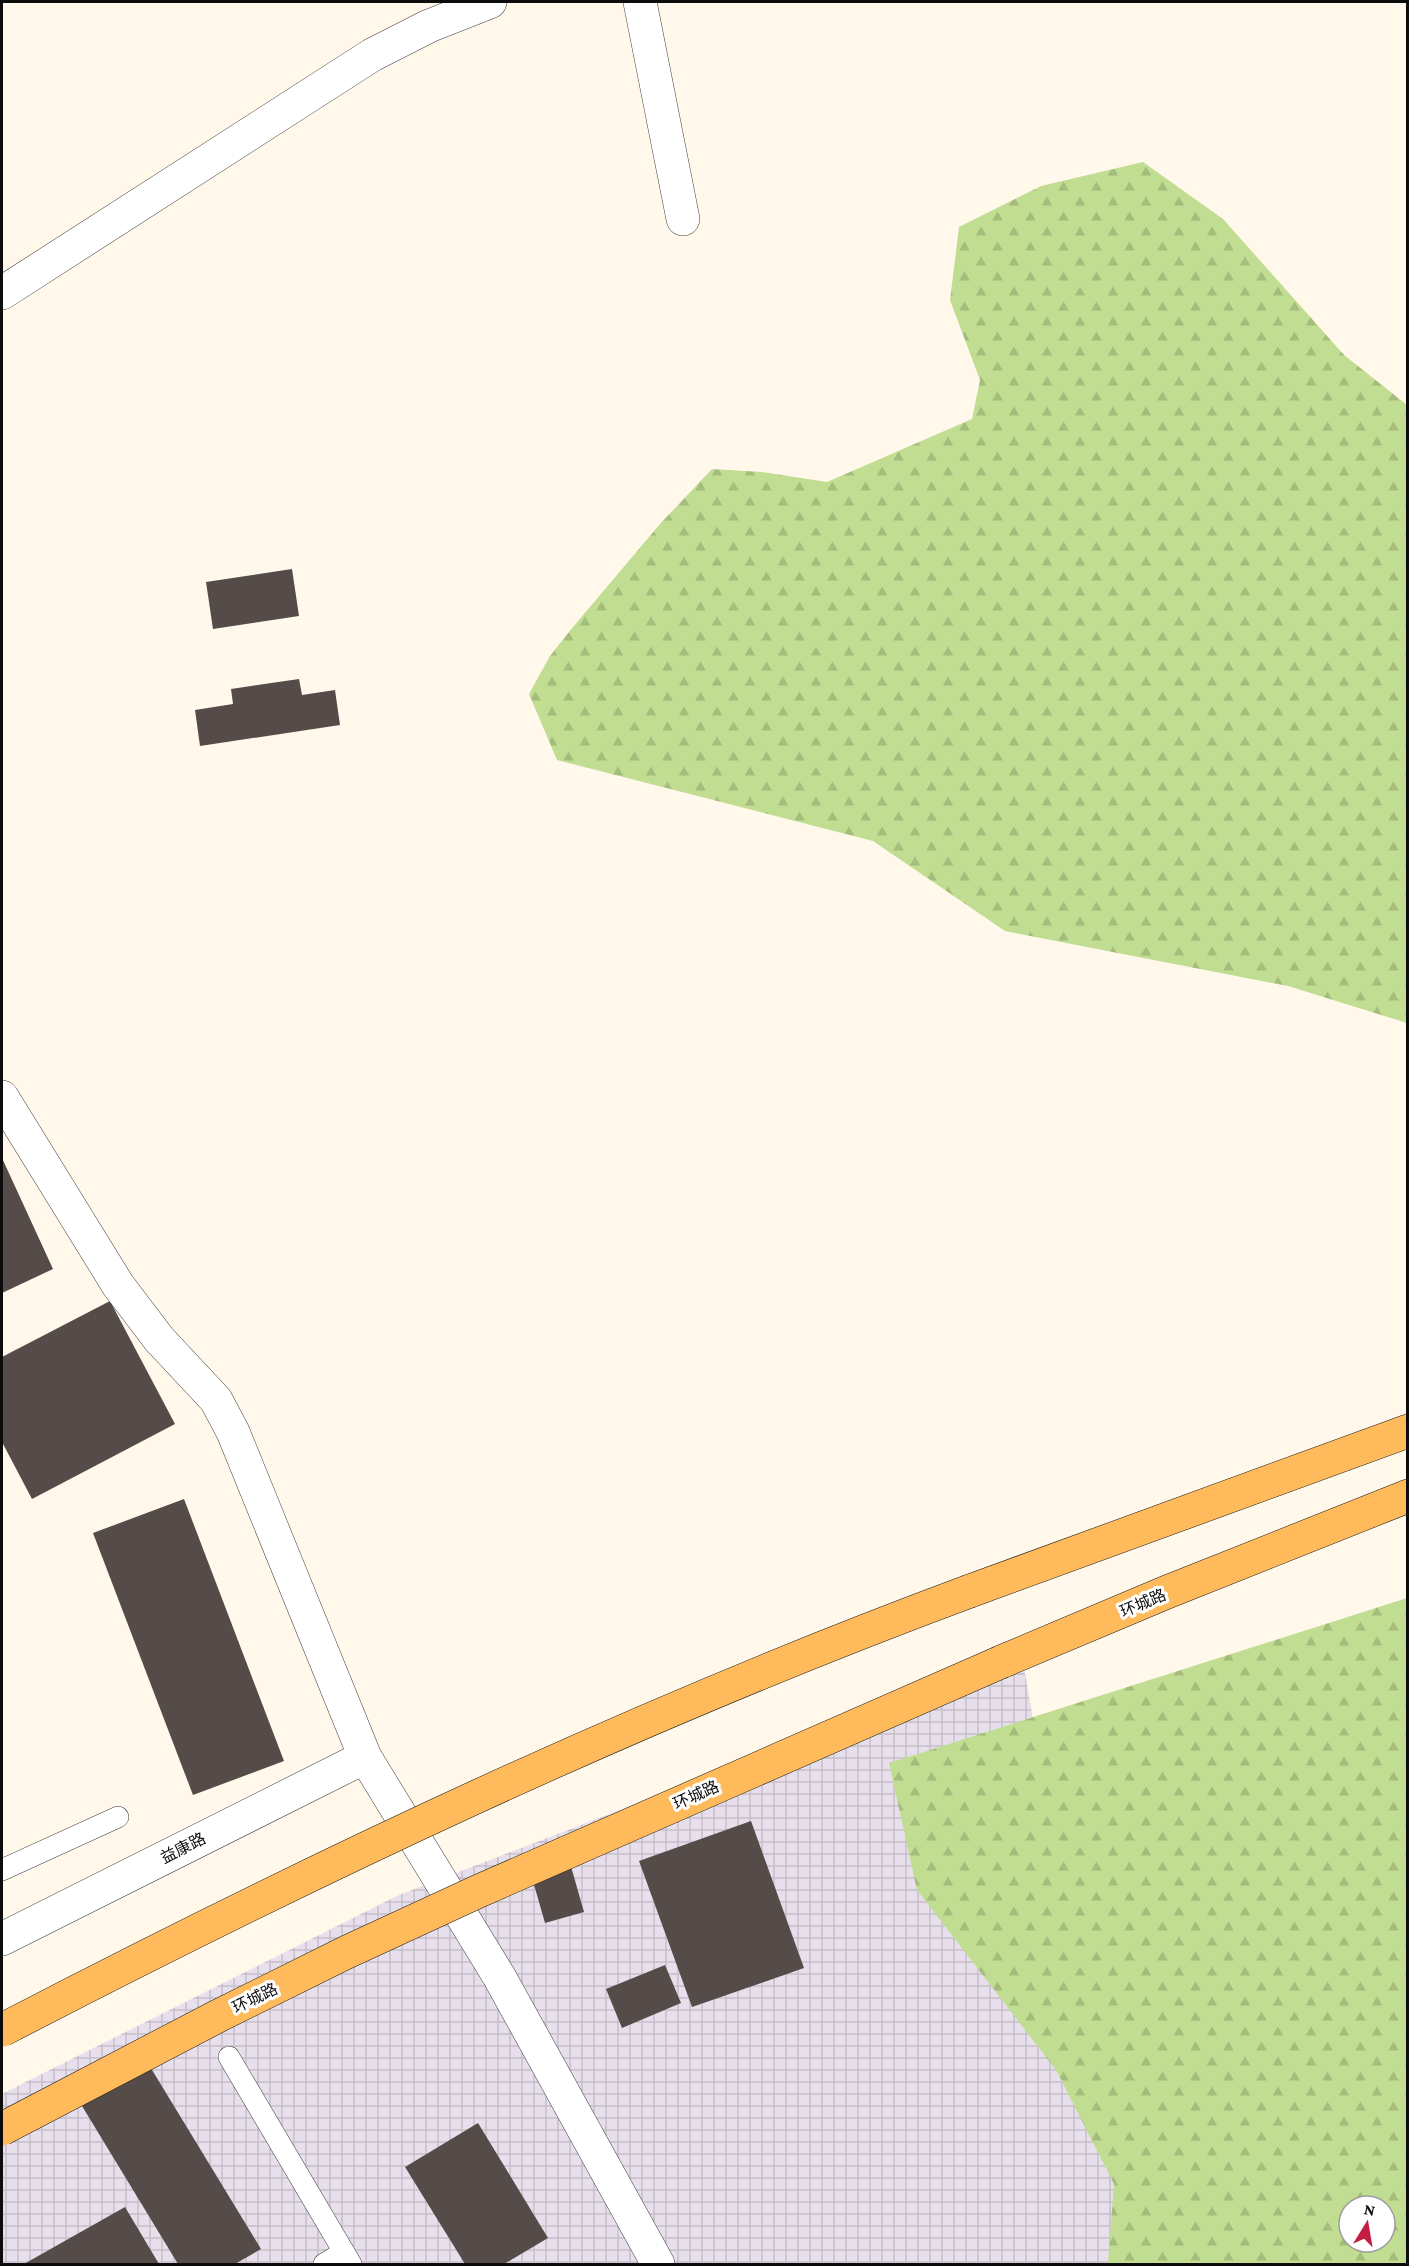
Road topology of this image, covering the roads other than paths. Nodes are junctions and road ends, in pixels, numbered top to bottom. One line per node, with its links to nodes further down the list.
1 (490, 2): 4 (street)
2 (640, 2): 3 (street)
3 (683, 219)
4 (2, 293)
5 (2, 1097): 8 (street)
6 (1407, 1431): 12 (main road, bridge)
7 (1407, 1496): 14 (main road, 环城路, bridge)
8 (365, 1757): 11 (street, 益康路); 17 (street)
9 (118, 1817): 10 (lane)
10 (2, 1870)
11 (2, 1939)
12 (2, 2030)
13 (229, 2057): 15 (lane)
14 (2, 2129)
15 (348, 2258): 16 (lane)
16 (324, 2265)
17 (658, 2265)

